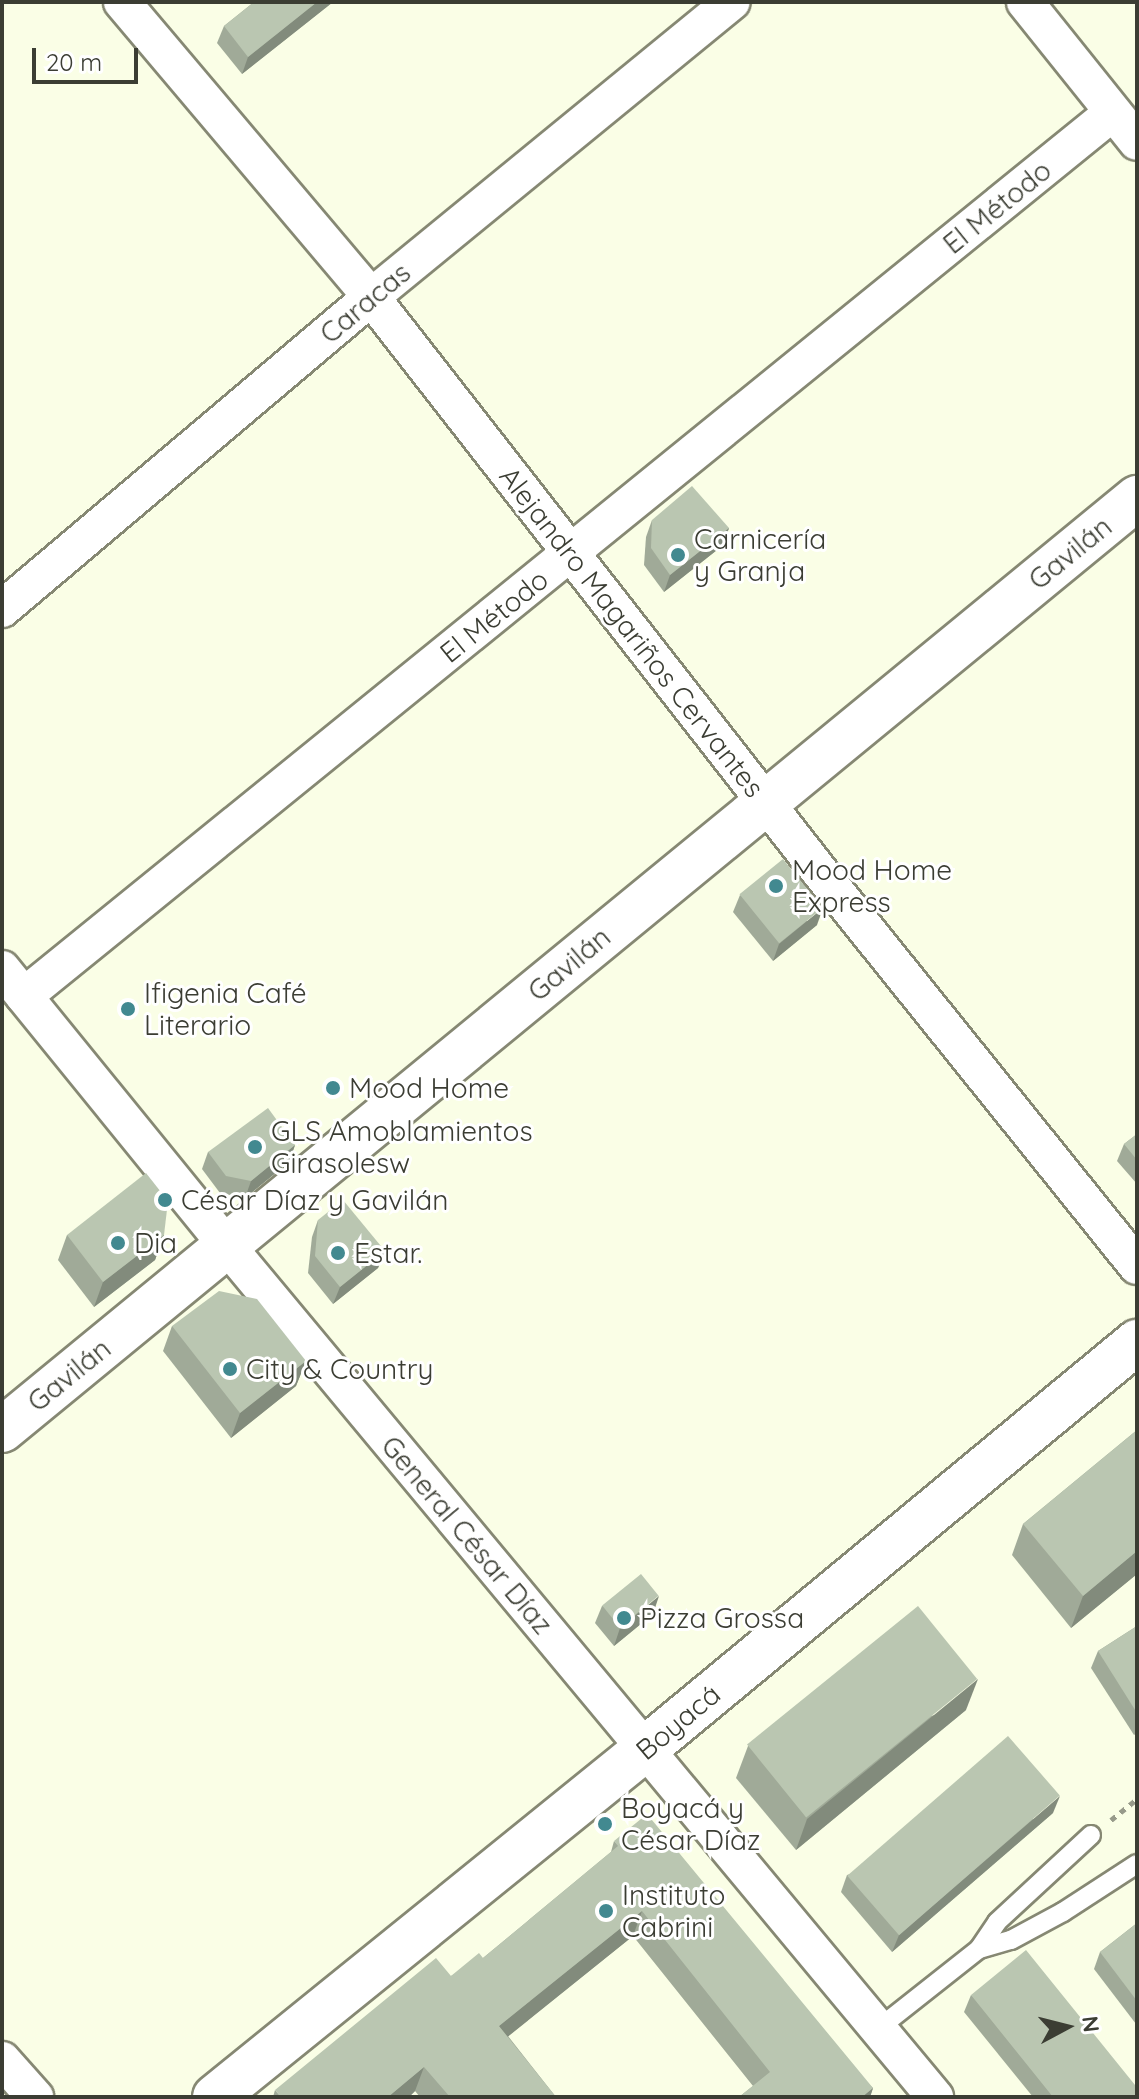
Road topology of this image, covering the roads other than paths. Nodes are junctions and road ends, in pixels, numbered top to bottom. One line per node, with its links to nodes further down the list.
1 (122, 2): 6 (street, Alejandro Magariños Cervantes)
2 (732, 2): 6 (street, Caracas)
3 (1025, 2): 4 (street)
4 (1112, 113): 5 (street); 8 (street, El Método)
5 (1137, 142)
6 (371, 297): 8 (street, Alejandro Magariños Cervantes); 9 (street, Caracas)
7 (1137, 498): 10 (street, Gavilán)
8 (571, 555): 10 (street, Alejandro Magariños Cervantes); 11 (street, El Método)
9 (2, 609)
10 (766, 801): 12 (street, Gavilán); 13 (street, Alejandro Magariños Cervantes)
11 (13, 983): 12 (street, General César Díaz)
12 (228, 1247): 15 (street, Gavilán); 16 (street, General César Díaz)
13 (1137, 1266)
14 (1137, 1342): 16 (street, Boyacá)
15 (2, 1430)
16 (645, 1749): 20 (street, General César Díaz); 23 (street, Boyacá)
17 (1091, 1835): 19 (lane)
18 (1137, 1864): 19 (lane)
19 (979, 1949): 20 (lane)
20 (879, 2028): 24 (street, General César Díaz)
21 (2, 2060): 22 (street)
22 (35, 2097)
23 (215, 2097)
24 (935, 2097)

